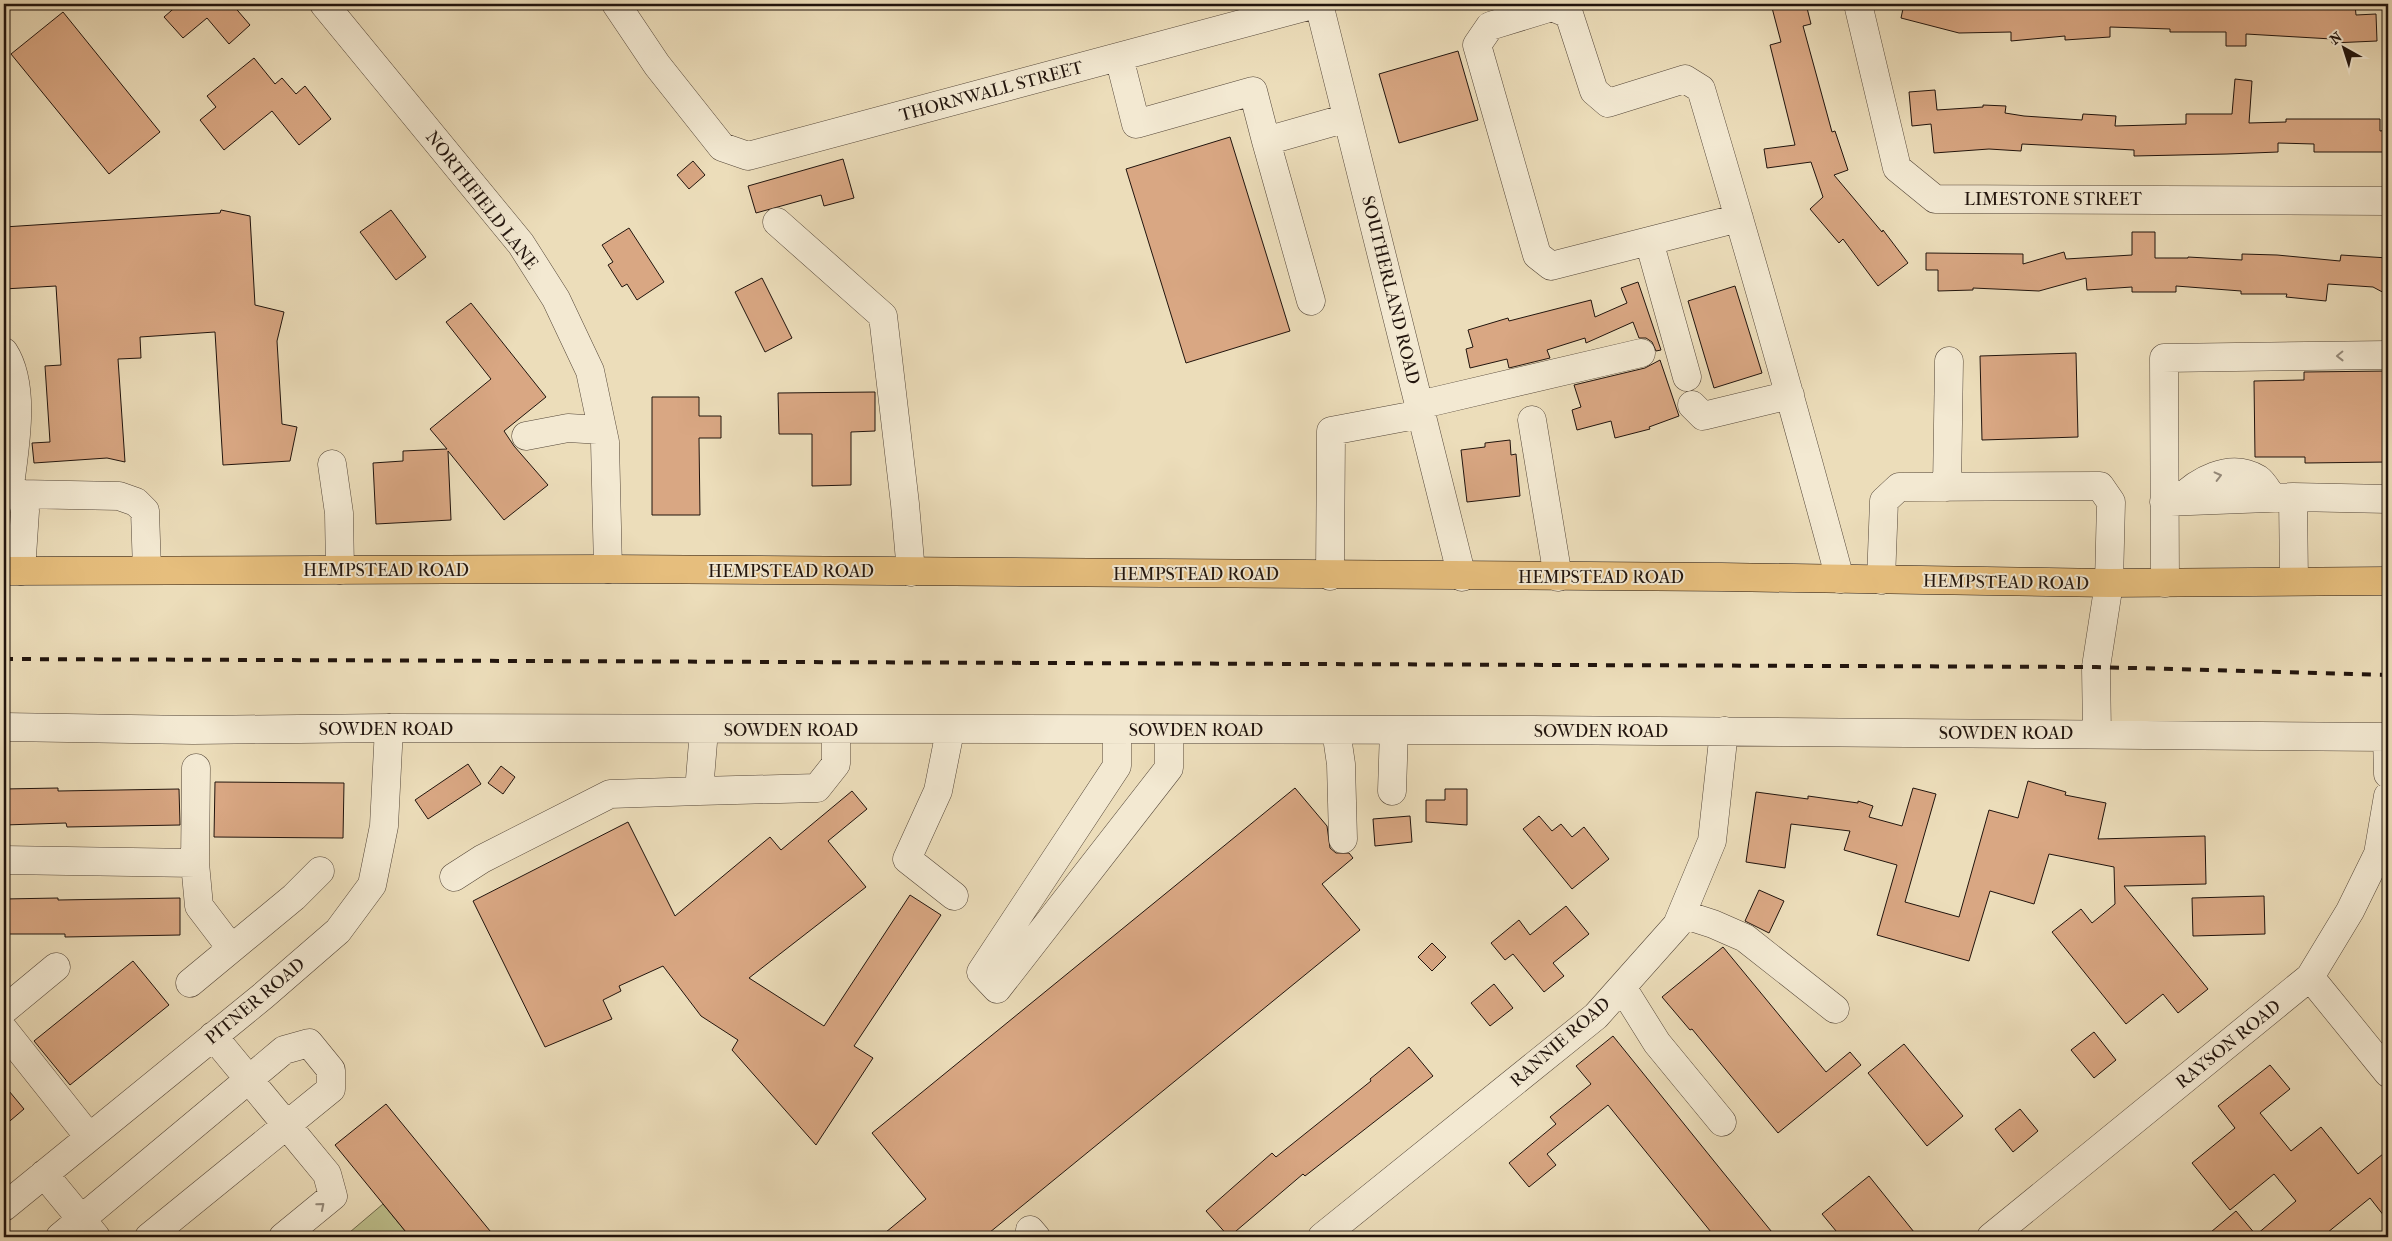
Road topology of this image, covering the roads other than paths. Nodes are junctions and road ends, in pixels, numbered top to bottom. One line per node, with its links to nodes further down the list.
1 (324, 4): 22 (street, NORTHFIELD LANE)
2 (616, 4): 5 (street, THORNWALL STREET)
3 (1317, 4): 5 (street, THORNWALL STREET); 6 (street, SOUTHERLAND ROAD)
4 (1858, 4): 8 (street, LIMESTONE STREET)
5 (1119, 56): 7 (street)
6 (1347, 118): 7 (street); 20 (street, SOUTHERLAND ROAD)
7 (1266, 141): 12 (street)
8 (2388, 201)
9 (1739, 218): 11 (street); 11 (street); 18 (street)
10 (777, 222): 34 (street)
11 (1648, 241): 17 (street)
12 (1311, 301)
13 (4, 352): 26 (street)
14 (1641, 353): 20 (street)
15 (2388, 356): 29 (street, one-way to 29)
16 (1949, 360): 25 (street)
17 (1686, 377)
18 (1790, 396): 19 (street); 38 (street)
19 (1692, 406)
20 (1420, 409): 35 (street); 36 (street, SOUTHERLAND ROAD)
21 (1532, 420): 37 (street)
22 (602, 430): 23 (street); 30 (street, NORTHFIELD LANE)
23 (526, 436)
24 (332, 464): 32 (street)
25 (1947, 487): 39 (street); 42 (street)
26 (12, 488): 31 (street); 33 (street)
27 (2282, 497): 28 (street); 29 (street); 41 (street)
28 (2388, 498)
29 (2171, 501): 43 (street)
30 (608, 569): 32 (main road, HEMPSTEAD ROAD); 34 (main road, HEMPSTEAD ROAD)
31 (146, 570): 32 (main road, HEMPSTEAD ROAD); 33 (main road, HEMPSTEAD ROAD)
32 (340, 570)
33 (12, 571)
34 (910, 572): 35 (main road, HEMPSTEAD ROAD)
35 (1330, 576): 36 (main road, HEMPSTEAD ROAD)
36 (1462, 577): 37 (main road, HEMPSTEAD ROAD)
37 (1558, 577): 38 (main road, HEMPSTEAD ROAD)
38 (1840, 579): 39 (main road, HEMPSTEAD ROAD)
39 (1881, 580): 42 (main road, HEMPSTEAD ROAD)
40 (2388, 581): 41 (main road, HEMPSTEAD ROAD)
41 (2294, 582): 43 (main road, HEMPSTEAD ROAD)
42 (2109, 583): 43 (main road, HEMPSTEAD ROAD); 54 (street)
43 (2165, 583)
44 (4, 727): 45 (street, SOWDEN ROAD)
45 (389, 728): 46 (street, SOWDEN ROAD); 76 (street, PITNER ROAD)
46 (704, 730): 47 (street, SOWDEN ROAD); 58 (street)
47 (836, 730): 48 (street, SOWDEN ROAD); 58 (street)
48 (950, 730): 49 (street, SOWDEN ROAD); 66 (street)
49 (1116, 730): 50 (street, SOWDEN ROAD); 50 (street)
50 (1169, 730): 51 (street, SOWDEN ROAD)
51 (1336, 730): 52 (street, SOWDEN ROAD); 61 (street)
52 (1394, 730): 53 (street, SOWDEN ROAD); 59 (street)
53 (1724, 731): 54 (street, SOWDEN ROAD); 67 (street, RANNIE ROAD)
54 (2097, 734): 55 (street, SOWDEN ROAD)
55 (2388, 736): 57 (street)
56 (196, 768): 63 (street)
57 (2388, 774)
58 (699, 791): 65 (street)
59 (1392, 791)
60 (2388, 796): 70 (street, RAYSON ROAD)
61 (1342, 839)
62 (4, 860): 63 (street)
63 (195, 862): 68 (street)
64 (320, 871): 68 (street)
65 (454, 877)
66 (954, 896)
67 (1682, 914): 72 (street, RANNIE ROAD); 73 (street)
68 (231, 948): 71 (street)
69 (56, 967): 74 (street)
70 (2310, 977): 77 (street); 89 (street, RAYSON ROAD)
71 (190, 983)
72 (1622, 987): 79 (street); 88 (street, RANNIE ROAD)
73 (1835, 1009)
74 (4, 1010)
75 (4, 1030): 81 (street)
76 (213, 1036): 78 (street); 81 (street, PITNER ROAD)
77 (2388, 1073)
78 (248, 1079): 80 (street); 80 (street); 84 (street)
79 (1722, 1122)
80 (286, 1125): 86 (street); 87 (street, one-way to 80)
81 (89, 1137): 82 (street, PITNER ROAD)
82 (44, 1174): 83 (street, PITNER ROAD); 84 (street)
83 (4, 1206)
84 (89, 1229): 85 (street)
85 (60, 1237)
86 (149, 1237)
87 (283, 1237)
88 (1322, 1237)
89 (1991, 1237)

